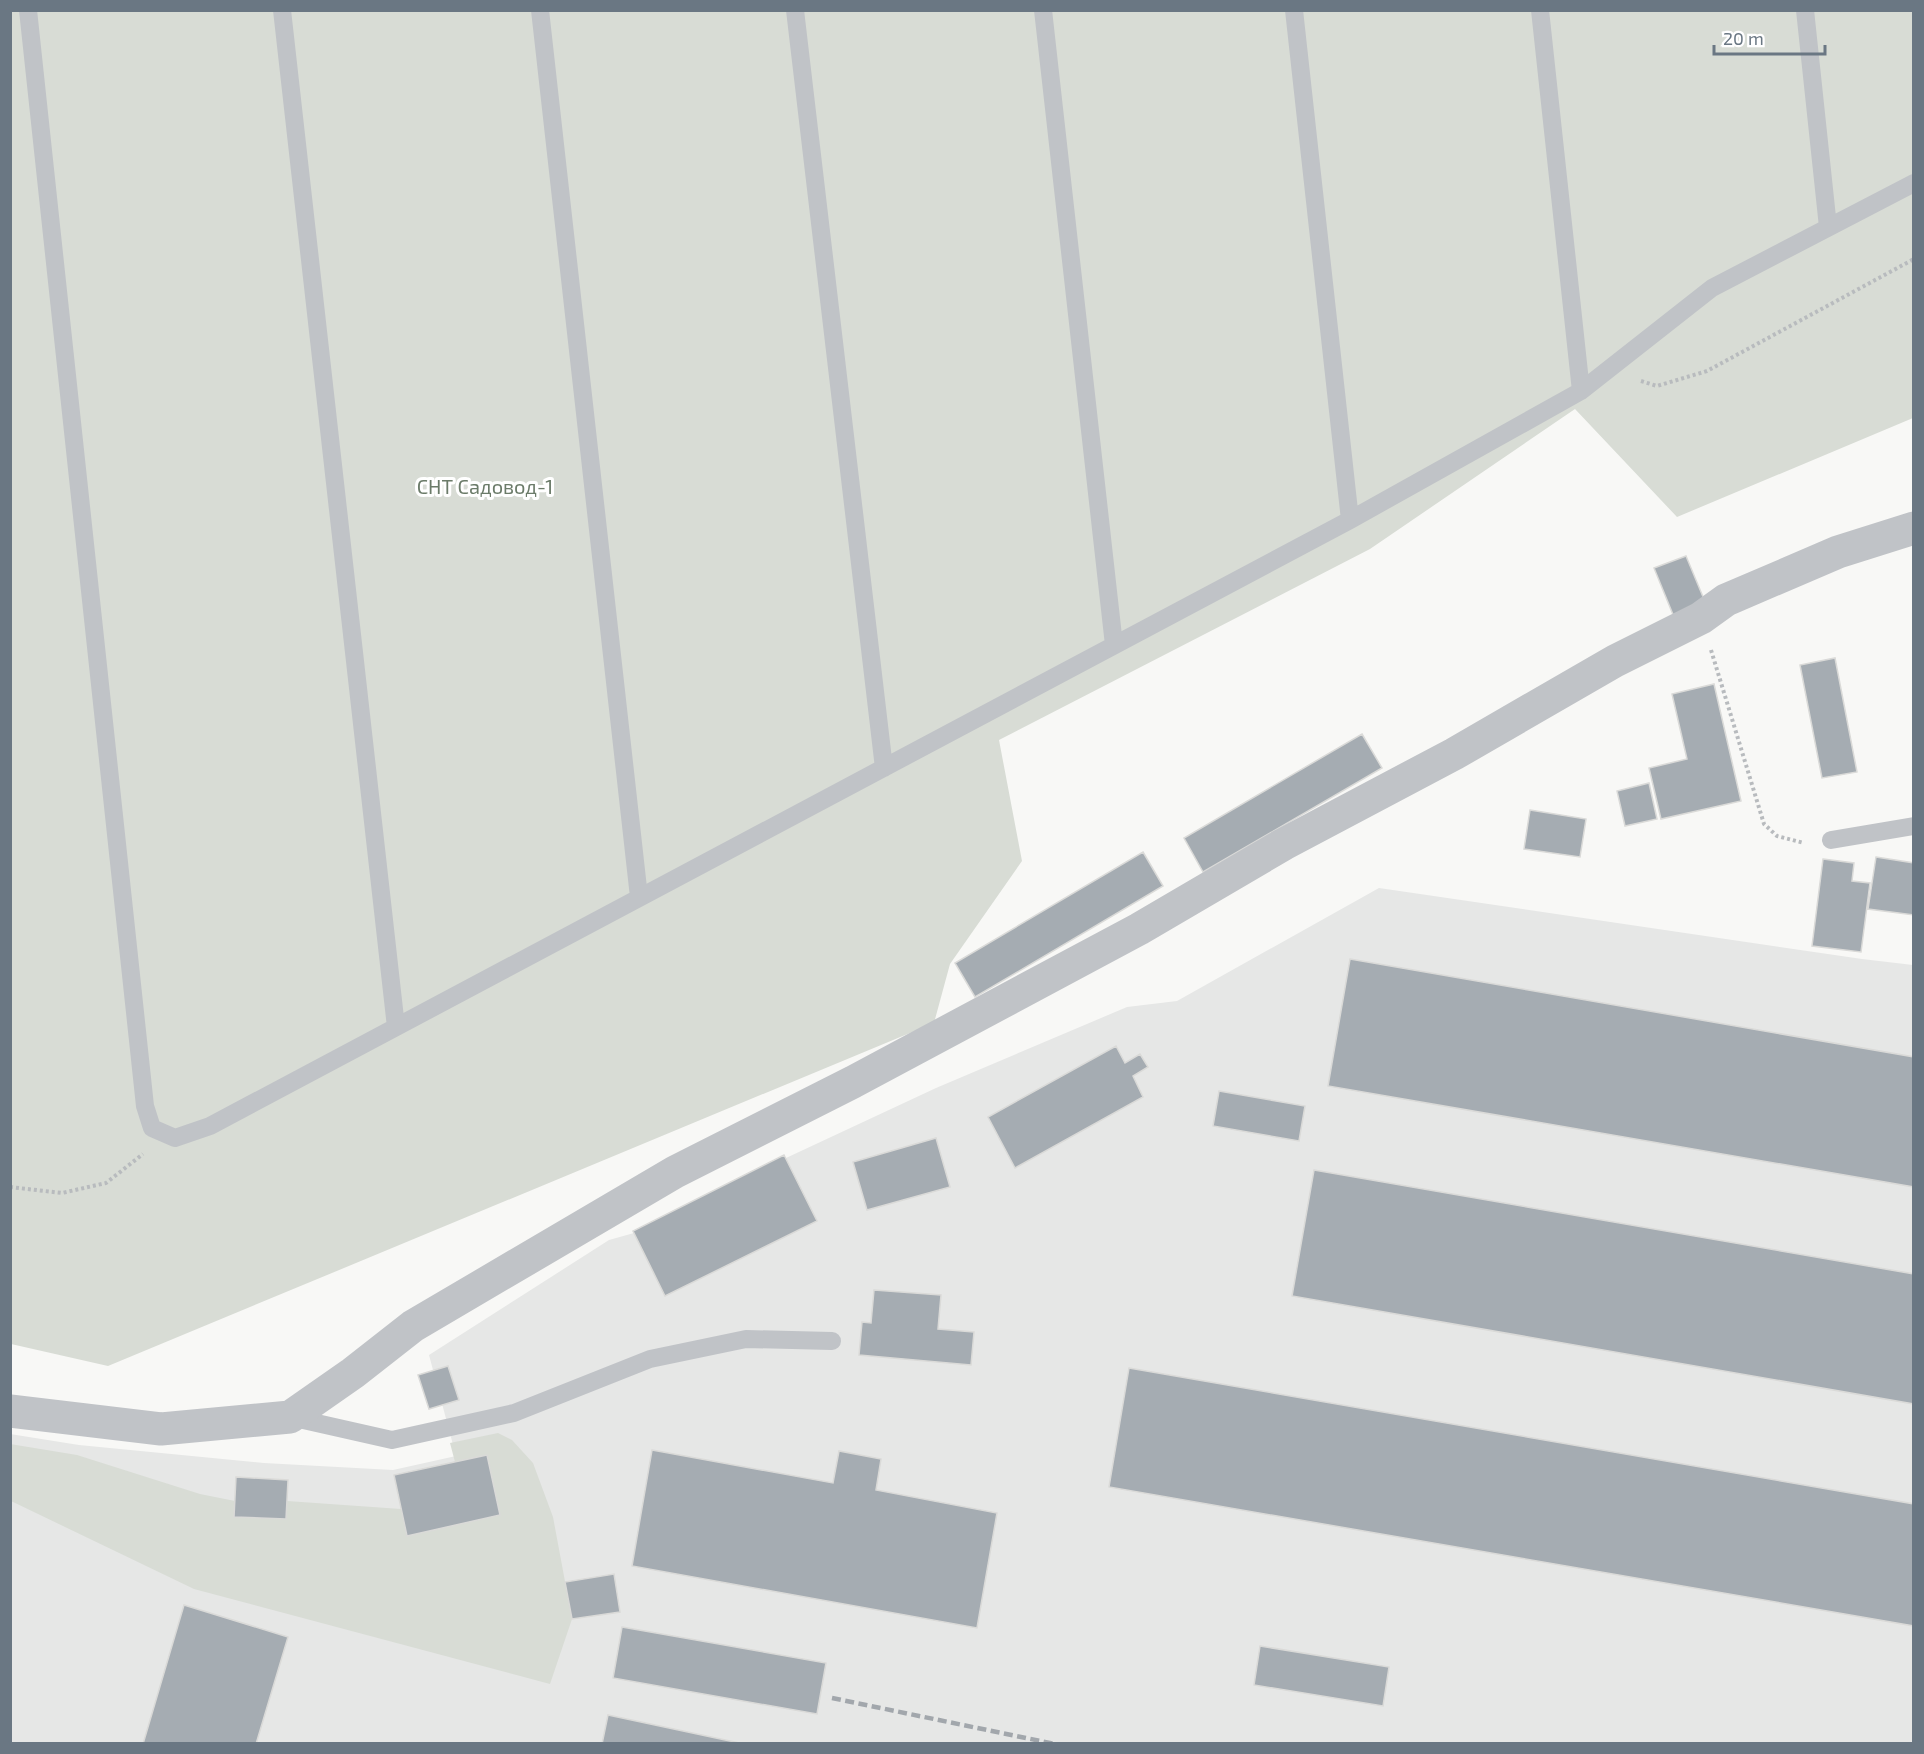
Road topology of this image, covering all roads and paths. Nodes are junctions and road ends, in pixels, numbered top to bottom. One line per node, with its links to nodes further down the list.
1 (28, 10): 23 (lane)
2 (282, 10): 22 (lane)
3 (540, 10): 21 (lane)
4 (795, 10): 18 (lane)
5 (1043, 10): 17 (lane)
6 (1294, 10): 14 (lane)
7 (1540, 10): 13 (lane)
8 (1805, 10): 10 (lane)
9 (1914, 183): 10 (lane)
10 (1828, 227): 12 (lane)
11 (1914, 259): 12 (path)
12 (1615, 364): 13 (lane)
13 (1581, 391): 14 (lane)
14 (1350, 520): 17 (lane)
15 (1914, 528): 16 (street)
16 (1701, 618): 20 (path); 27 (street)
17 (1114, 645): 18 (lane)
18 (884, 768): 21 (lane)
19 (1914, 825): 20 (lane)
20 (1832, 840)
21 (639, 897): 22 (lane)
22 (396, 1027): 23 (lane)
23 (152, 1128): 24 (path)
24 (10, 1187)
25 (832, 1341): 27 (lane)
26 (10, 1411): 27 (street)
27 (290, 1417)

